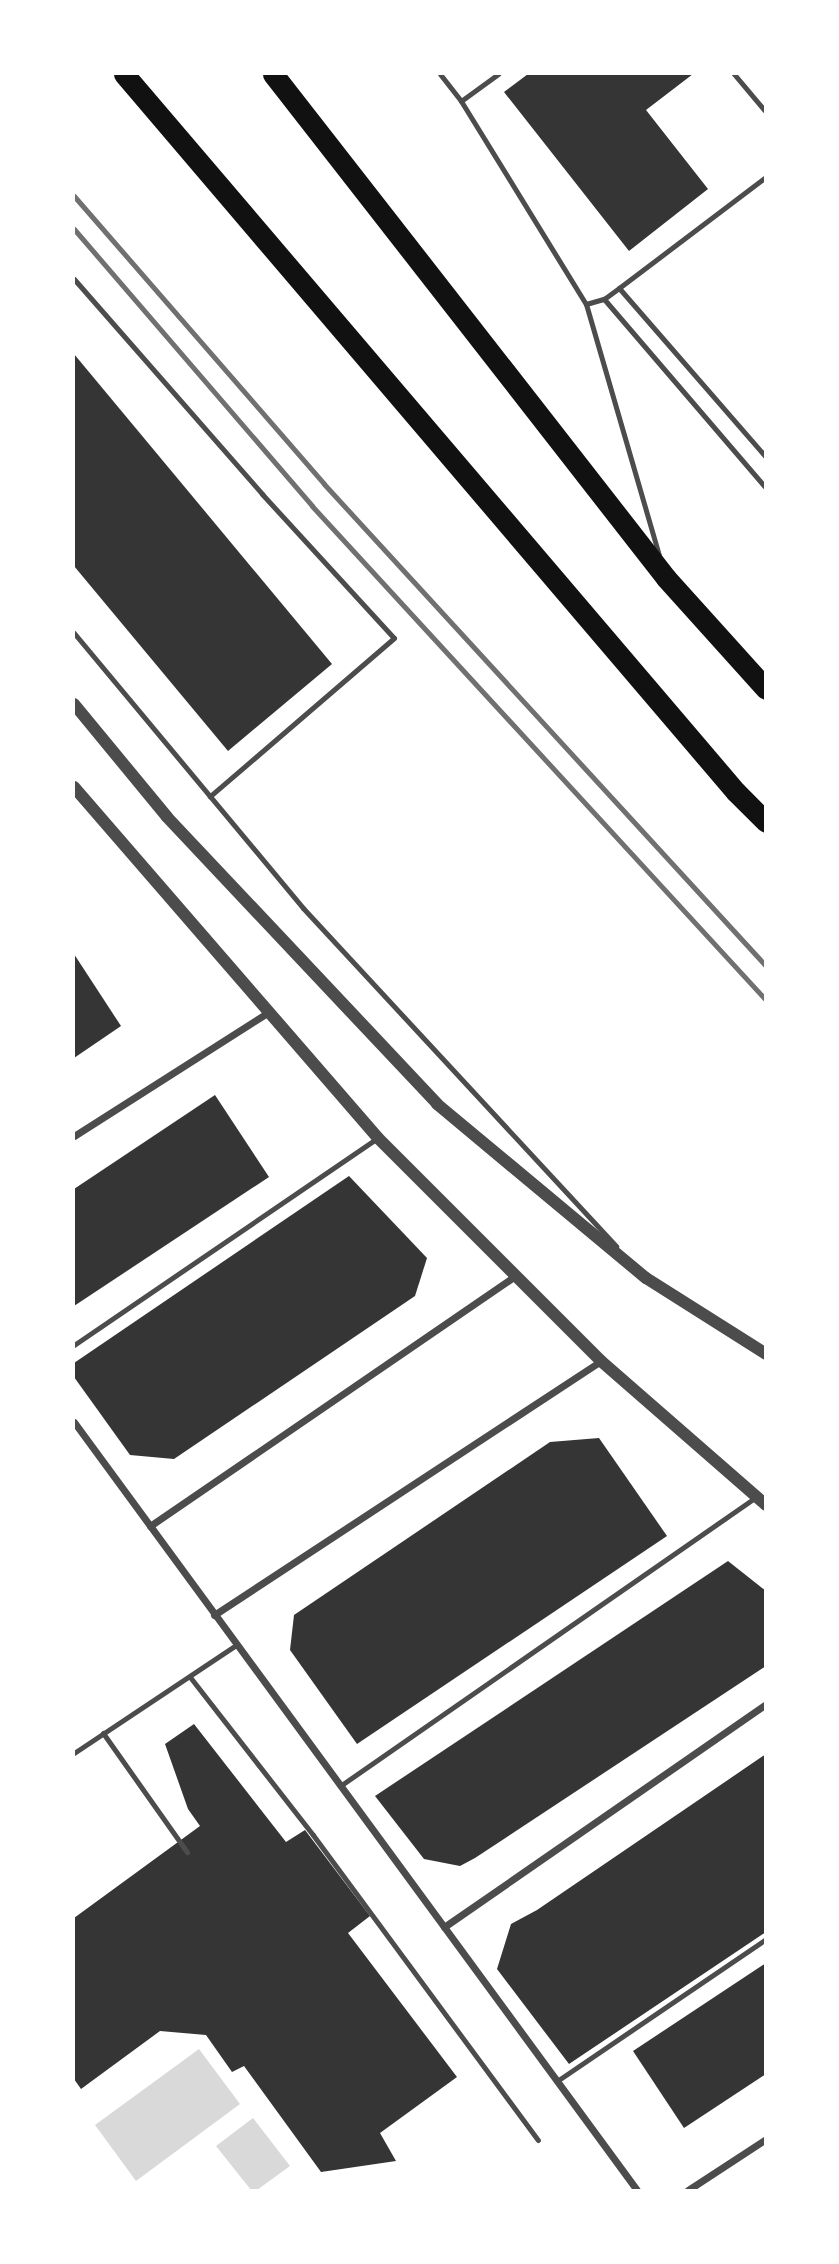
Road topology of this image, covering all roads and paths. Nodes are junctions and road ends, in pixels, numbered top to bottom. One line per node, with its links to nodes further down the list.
1 (124, 74): 21 (highway)
2 (273, 74): 15 (highway)
3 (440, 74): 6 (lane)
4 (498, 74): 6 (lane)
5 (734, 74): 7 (lane)
6 (461, 101): 12 (lane)
7 (765, 112)
8 (765, 177): 10 (lane)
9 (74, 279): 20 (lane)
10 (619, 288): 11 (lane); 13 (lane)
11 (604, 299): 12 (lane); 14 (lane)
12 (586, 304): 15 (lane)
13 (765, 457)
14 (765, 488)
15 (666, 578): 17 (highway)
16 (74, 633): 20 (lane)
17 (765, 689)
18 (74, 704): 26 (street)
19 (74, 787): 22 (street)
20 (211, 796): 26 (lane)
21 (765, 822)
22 (267, 1013): 23 (street); 24 (street)
23 (74, 1136)
24 (378, 1138): 25 (street); 27 (lane)
25 (514, 1277): 29 (street); 32 (street)
26 (646, 1278): 28 (street)
27 (74, 1345)
28 (765, 1354)
29 (601, 1361): 31 (street); 33 (street)
30 (74, 1422): 32 (street)
31 (760, 1501): 39 (lane)
32 (150, 1527): 33 (street)
33 (214, 1615): 34 (street)
34 (236, 1645): 35 (lane); 39 (street)
35 (190, 1676): 37 (lane); 45 (lane)
36 (765, 1704): 41 (street)
37 (103, 1733): 38 (lane); 40 (lane)
38 (74, 1753)
39 (340, 1786): 41 (street)
40 (187, 1852)
41 (444, 1927): 43 (street)
42 (765, 1939): 43 (lane)
43 (557, 2081): 46 (street)
44 (765, 2139): 47 (street)
45 (538, 2140)
46 (637, 2190)
47 (688, 2190)

